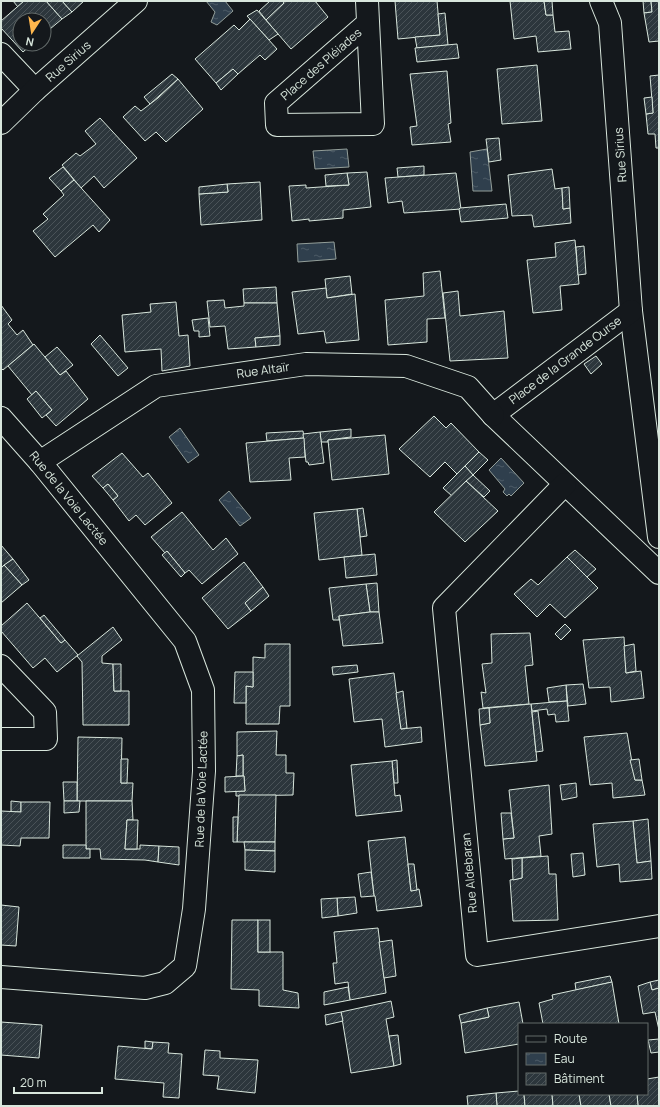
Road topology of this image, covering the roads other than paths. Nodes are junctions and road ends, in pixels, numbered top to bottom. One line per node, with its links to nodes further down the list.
1 (136, 1): 6 (street, Rue Sirius)
2 (367, 1): 4 (street, Place des Pléiades)
3 (601, 1): 8 (street, Rue Sirius)
4 (368, 23): 4 (street, Place des Pléiades)
5 (1, 54): 6 (street)
6 (35, 90): 7 (street, Rue Sirius)
7 (1, 123)
8 (631, 311): 9 (street, Place de la Grande Ourse); 13 (street, Place de la Grande Ourse)
9 (493, 415): 11 (street, Rue Altaïr); 12 (street)
10 (1, 418): 11 (street, Rue de la Voie Lactée)
11 (40, 462): 18 (street, Rue de la Voie Lactée)
12 (565, 484): 14 (street); 17 (street, Rue Aldebaran)
13 (659, 537)
14 (659, 573)
15 (1, 666): 16 (street)
16 (1, 739)
17 (659, 926)
18 (1, 977)

